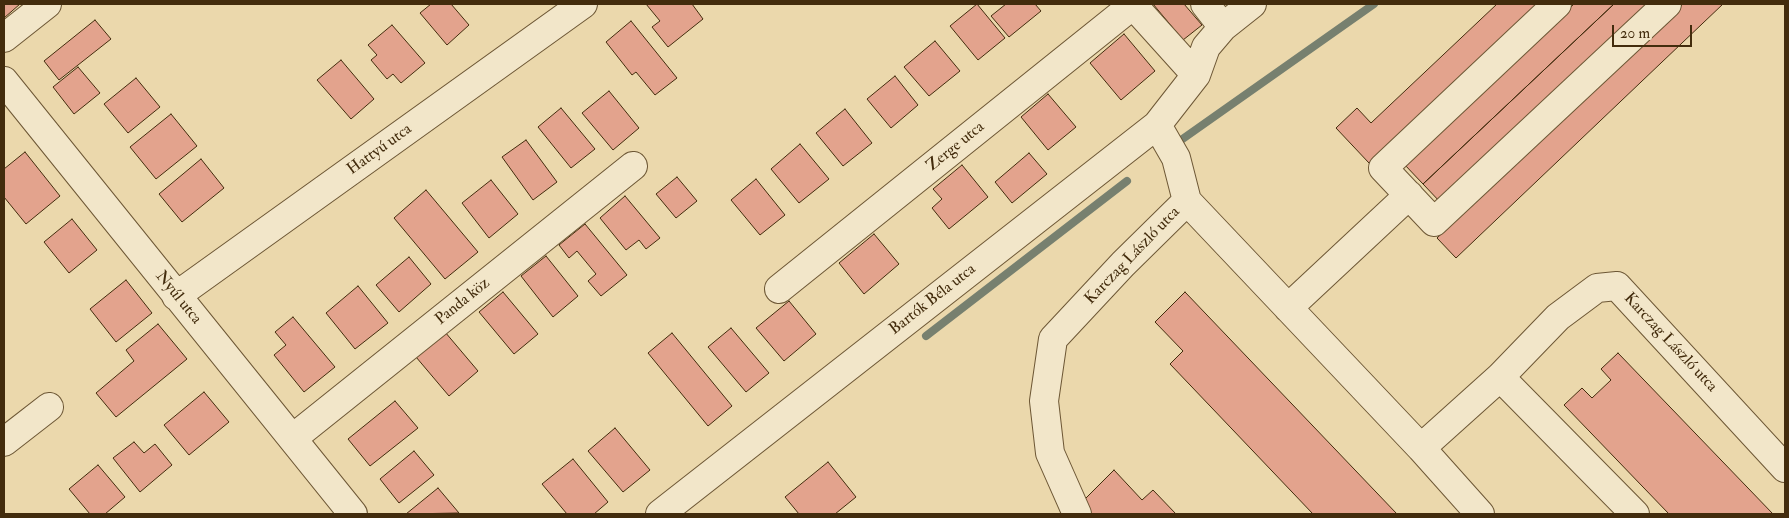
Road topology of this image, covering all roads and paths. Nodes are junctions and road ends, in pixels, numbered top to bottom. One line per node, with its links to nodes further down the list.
1 (47, 4): 9 (street)
2 (583, 4): 17 (street, Hattyú utca)
3 (1133, 4): 10 (street); 16 (street, Zerge utca)
4 (1205, 4): 8 (street)
5 (1252, 4): 8 (street, Bartók Béla utca)
6 (1557, 4): 14 (street)
7 (1667, 4): 14 (street)
8 (1223, 27): 10 (street, Bartók Béla utca)
9 (4, 38)
10 (1196, 75): 12 (street, Bartók Béla utca)
11 (4, 81): 17 (street, Nyúl utca)
12 (1157, 125): 15 (street); 26 (street, Bartók Béla utca)
13 (634, 166): 21 (street, Panda köz)
14 (1409, 195): 18 (street)
15 (1187, 201): 18 (street, Karczag László utca); 27 (street, Karczag László utca)
16 (779, 290)
17 (176, 296): 21 (street, Nyúl utca)
18 (1288, 308): 23 (street, Karczag László utca)
19 (1500, 377): 23 (street, Karczag László utca); 24 (street, Karczag László utca); 29 (street)
20 (49, 407): 22 (street)
21 (293, 438): 25 (street, Nyúl utca)
22 (4, 442)
23 (1421, 448): 28 (street, Karczag László utca)
24 (1785, 468)
25 (353, 514)
26 (660, 514)
27 (1077, 514)
28 (1480, 514)
29 (1635, 514)

